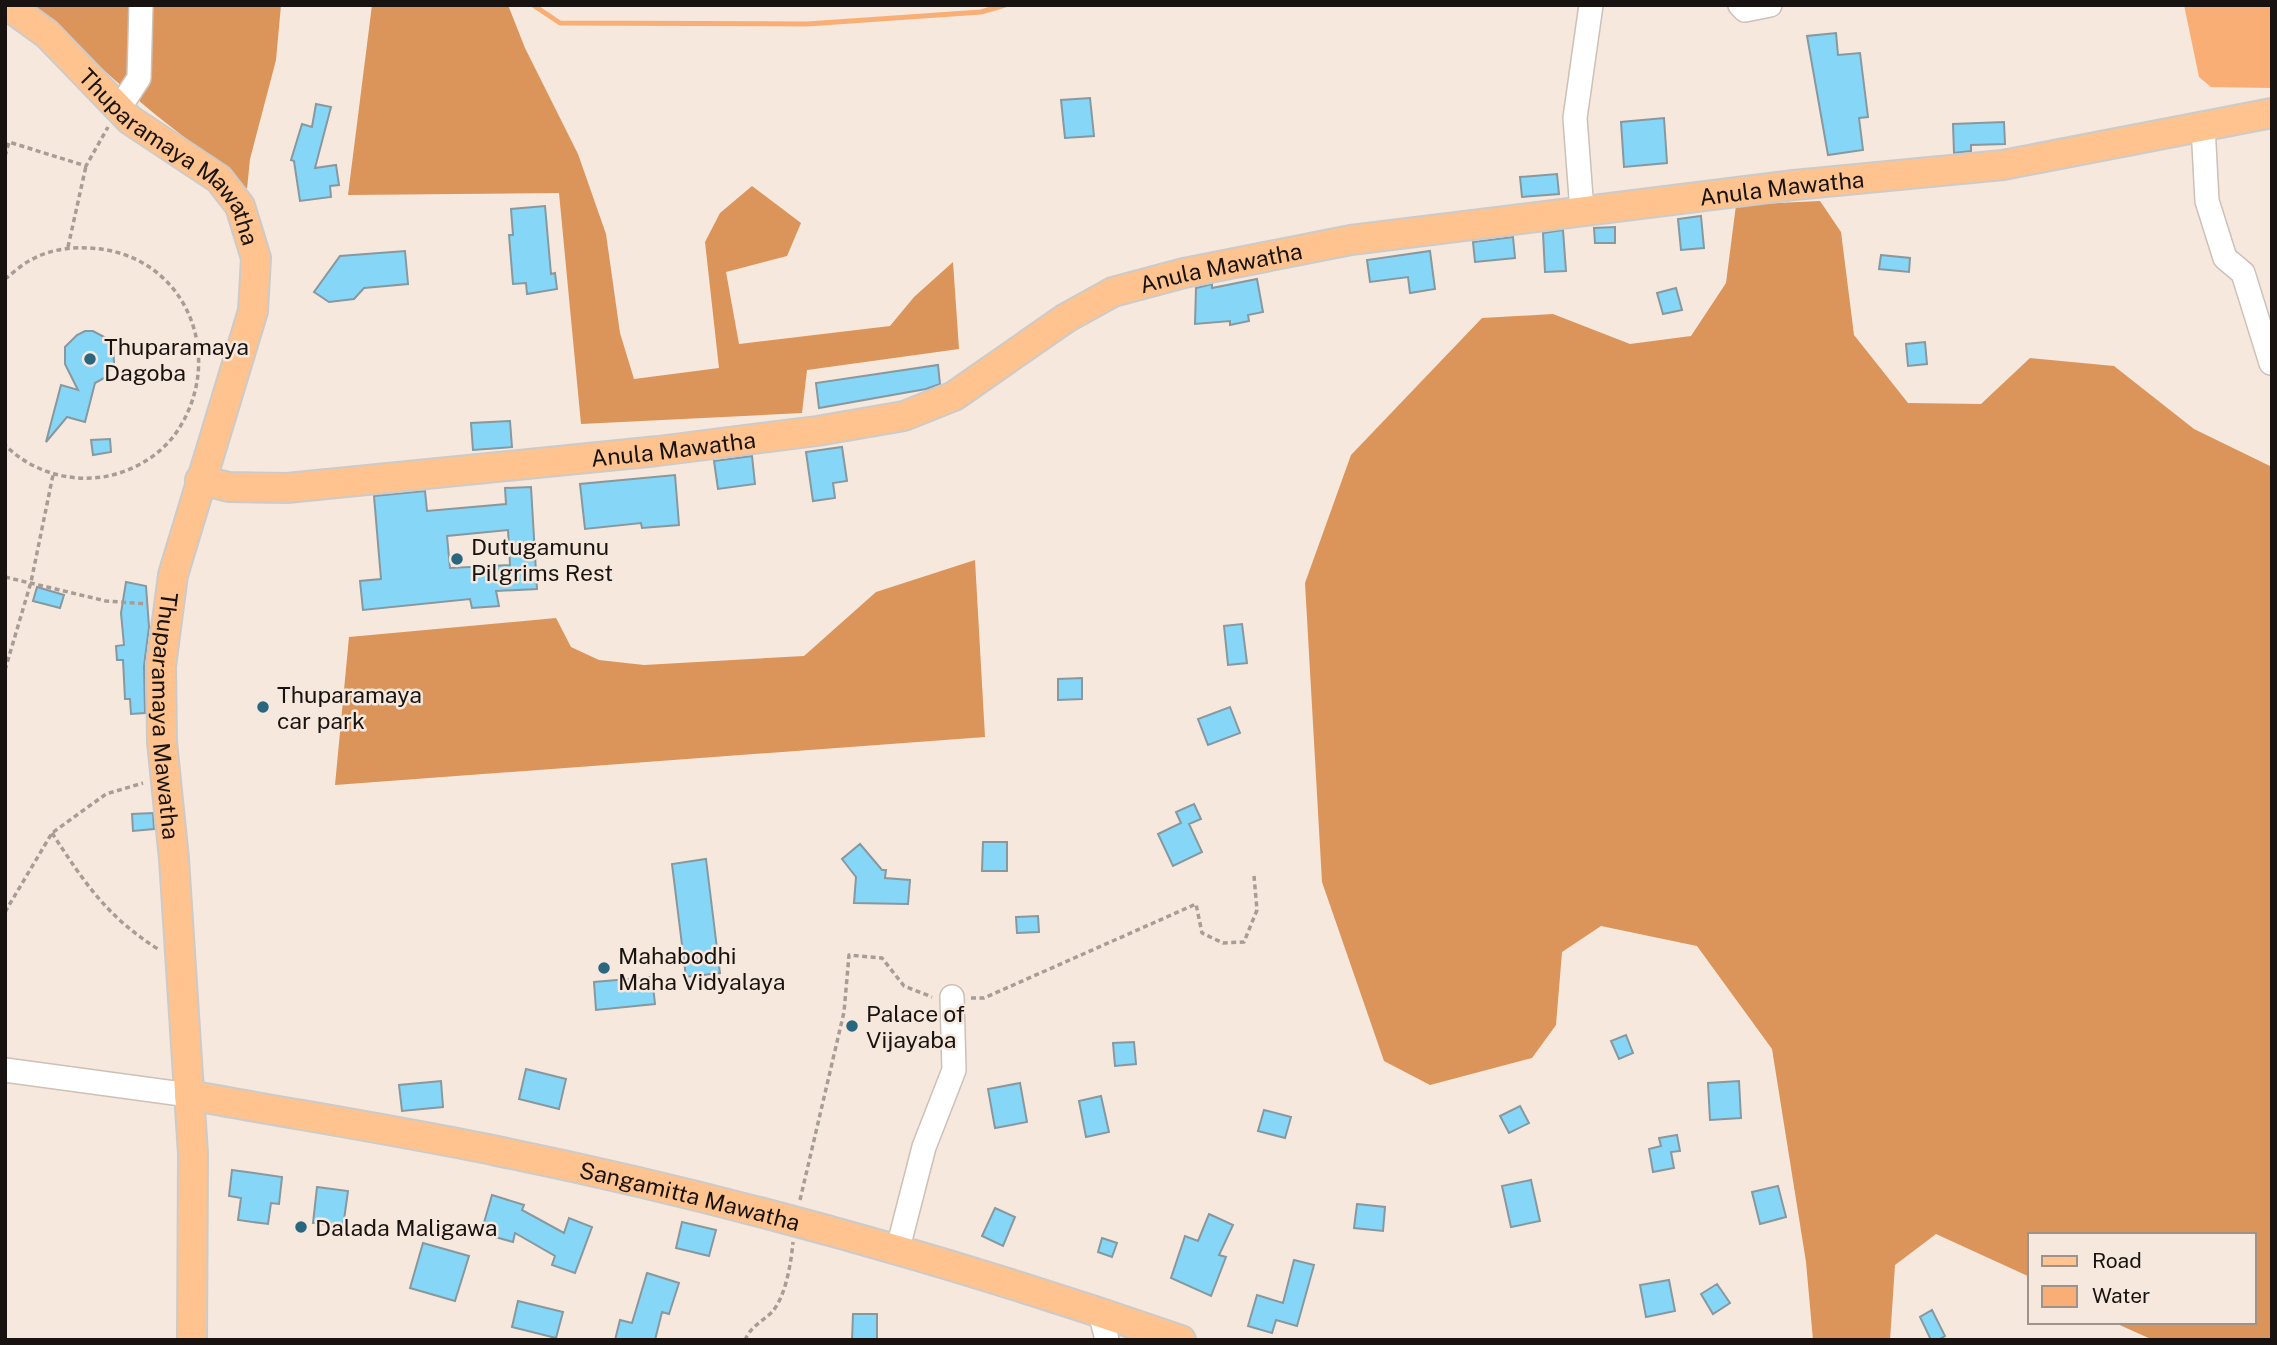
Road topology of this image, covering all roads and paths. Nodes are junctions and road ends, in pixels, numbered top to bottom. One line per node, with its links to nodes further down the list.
1 (7, 5): 6 (main road, Thuparamaya Mawatha)
2 (141, 5): 6 (street)
3 (1591, 5): 11 (street)
4 (1740, 5): 5 (street)
5 (1770, 5)
6 (118, 110): 10 (path); 17 (main road, Thuparamaya Mawatha)
7 (2272, 113): 8 (main road, Anula Mawatha)
8 (2203, 126): 11 (main road, Anula Mawatha); 14 (street)
9 (5, 156): 10 (path)
10 (86, 166): 12 (path)
11 (1582, 211): 17 (main road, Anula Mawatha)
12 (68, 247): 13 (path); 16 (path)
13 (5, 279)
14 (2271, 363)
15 (5, 445): 16 (path)
16 (53, 474): 19 (path)
17 (200, 480): 20 (main road, Thuparamaya Mawatha)
18 (5, 577): 19 (path)
19 (31, 582): 20 (path); 21 (path)
20 (167, 605): 22 (main road, Thuparamaya Mawatha)
21 (5, 670)
22 (165, 779): 23 (path); 26 (main road, Thuparamaya Mawatha)
23 (52, 833): 25 (path); 26 (path)
24 (1254, 876): 27 (path)
25 (5, 912)
26 (182, 964): 29 (main road, Thuparamaya Mawatha)
27 (953, 997): 30 (path); 31 (street)
28 (5, 1070): 29 (street)
29 (189, 1095): 30 (main road, Sangamitta Mawatha); 33 (main road, Thuparamaya Mawatha)
30 (794, 1223): 31 (main road, Sangamitta Mawatha); 34 (path)
31 (897, 1252): 32 (main road, Sangamitta Mawatha)
32 (1100, 1312): 35 (street); 36 (main road, Sangamitta Mawatha)
33 (192, 1340)
34 (745, 1340)
35 (1107, 1340)
36 (1181, 1340)

